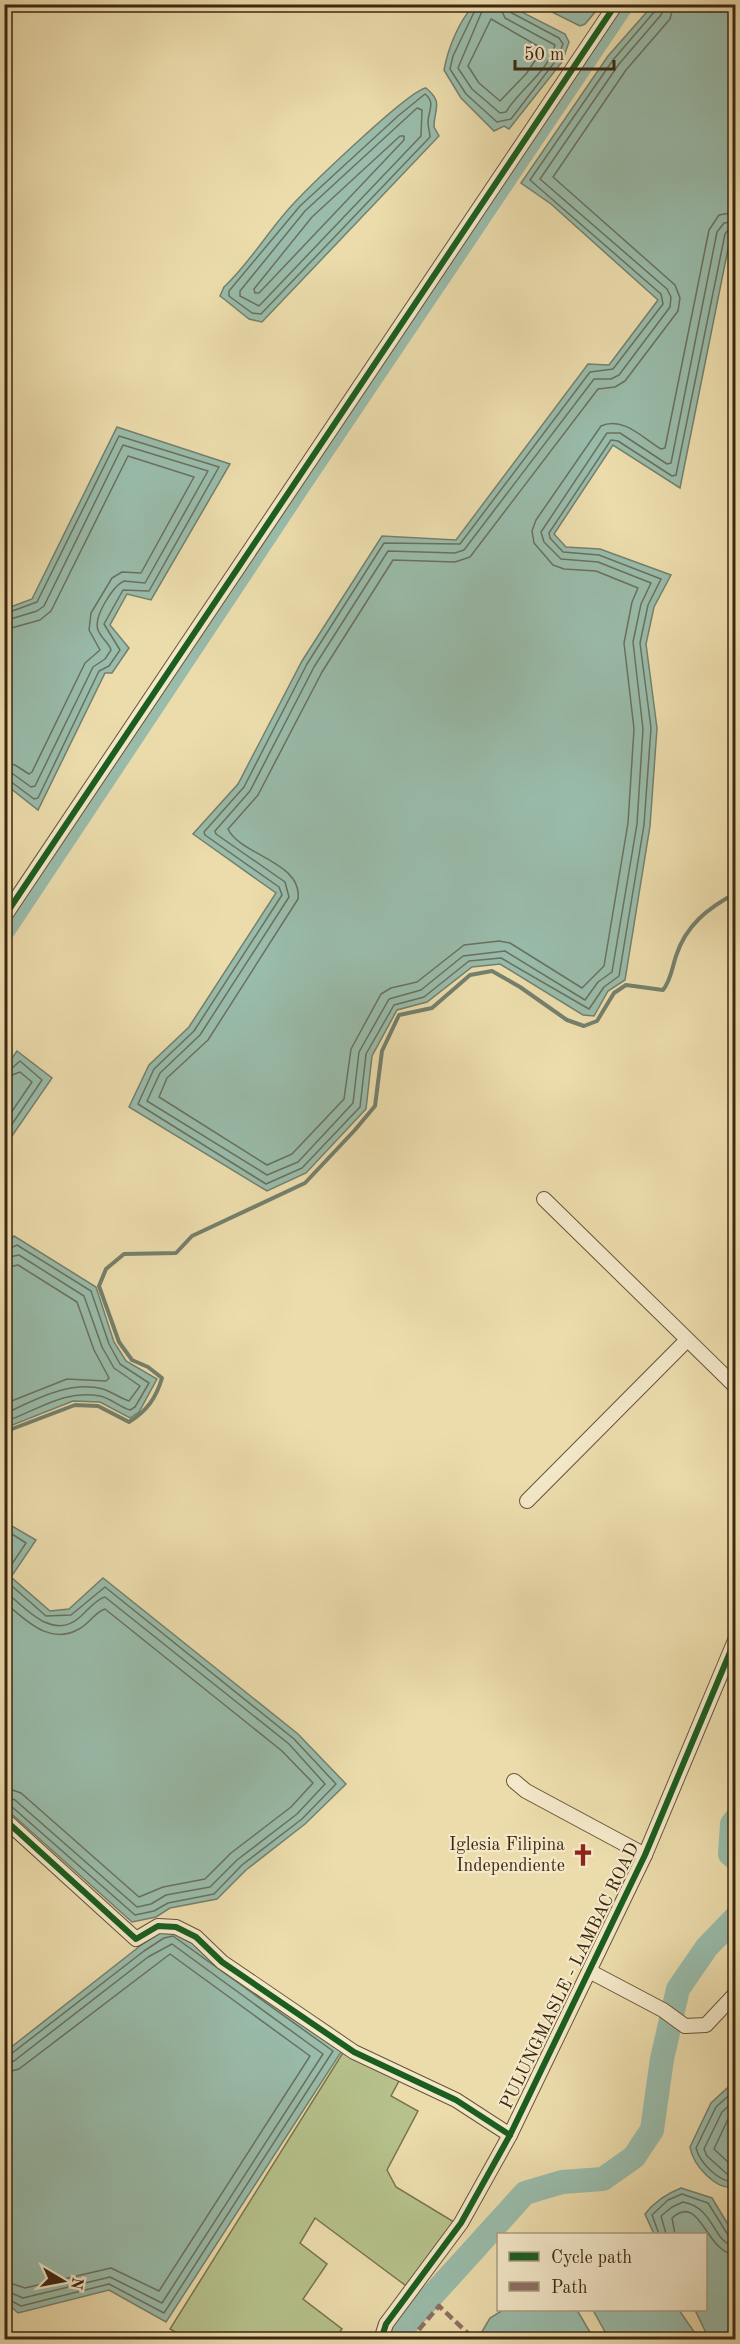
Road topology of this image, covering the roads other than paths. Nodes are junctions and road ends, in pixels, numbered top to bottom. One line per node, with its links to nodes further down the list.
1 (616, 4): 2 (street)
2 (4, 917)
3 (544, 1199): 4 (street)
4 (686, 1341): 5 (street); 6 (street)
5 (735, 1388)
6 (527, 1501)
7 (735, 1638): 10 (street, PULUNGMASLE - LAMBAC ROAD)
8 (514, 1781): 10 (street)
9 (4, 1819): 13 (street)
10 (645, 1855): 11 (street, PULUNGMASLE - LAMBAC ROAD)
11 (591, 1972): 12 (street); 13 (street, PULUNGMASLE - LAMBAC ROAD)
12 (735, 1993)
13 (510, 2135): 14 (street, PULUNGMASLE - LAMBAC ROAD)
14 (381, 2340)

